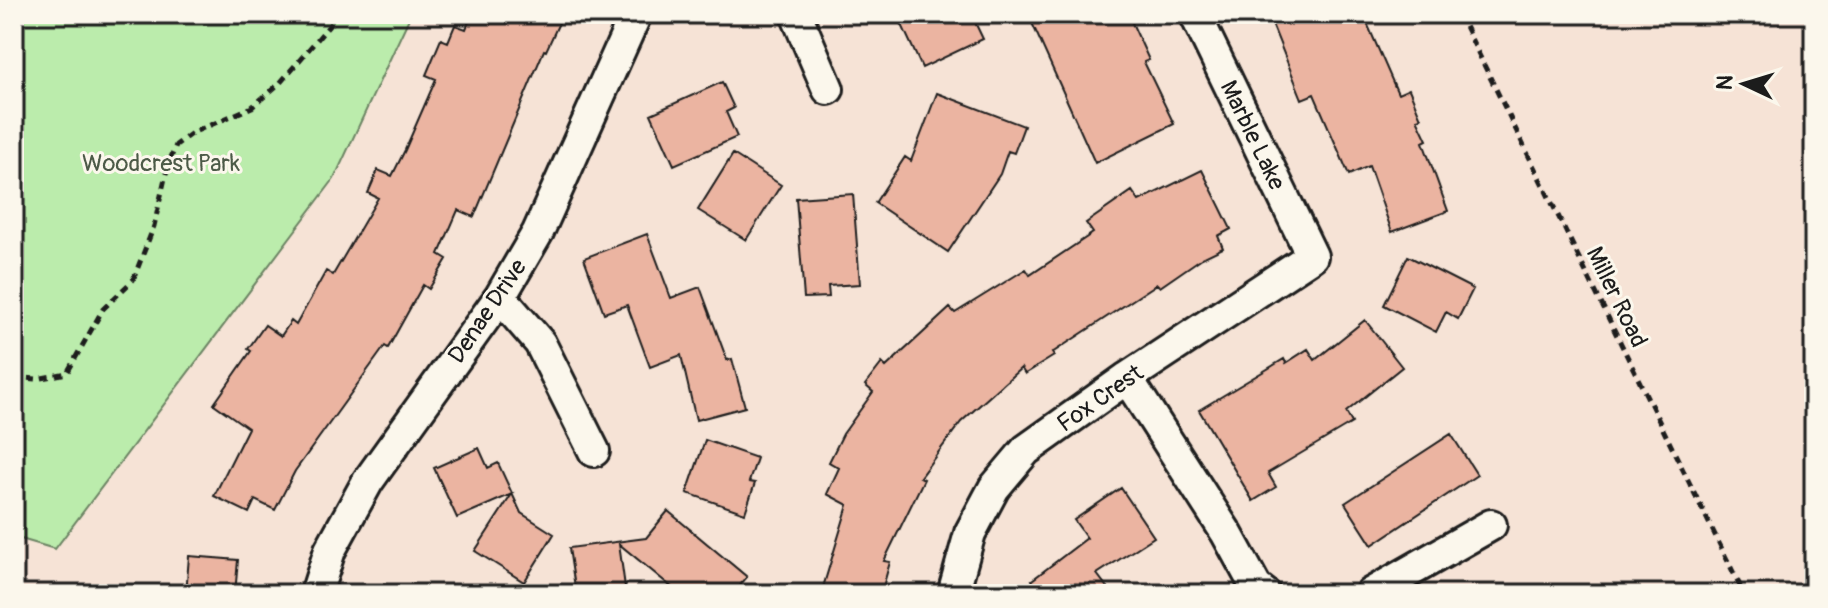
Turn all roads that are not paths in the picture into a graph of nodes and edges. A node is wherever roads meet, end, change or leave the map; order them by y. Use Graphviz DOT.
graph roads {
  1 [pos="636,14"];
  2 [pos="796,14"];
  3 [pos="1195,14"];
  4 [pos="828,89"];
  5 [pos="1312,256"];
  6 [pos="500,297"];
  7 [pos="1127,378"];
  8 [pos="594,451"];
  9 [pos="1491,525"];
  10 [pos="316,594"];
  11 [pos="953,594"];
  12 [pos="1265,594"];
  13 [pos="1370,594"];
  1 -- 6 [label="street, Denae Drive"];
  2 -- 4 [label="street"];
  3 -- 5 [label="street, Marble Lake"];
  5 -- 7 [label="street, Fox Crest"];
  6 -- 8 [label="street"];
  6 -- 10 [label="street, Denae Drive"];
  7 -- 11 [label="street, Fox Crest"];
  7 -- 12 [label="street"];
  9 -- 13 [label="street"];
}
